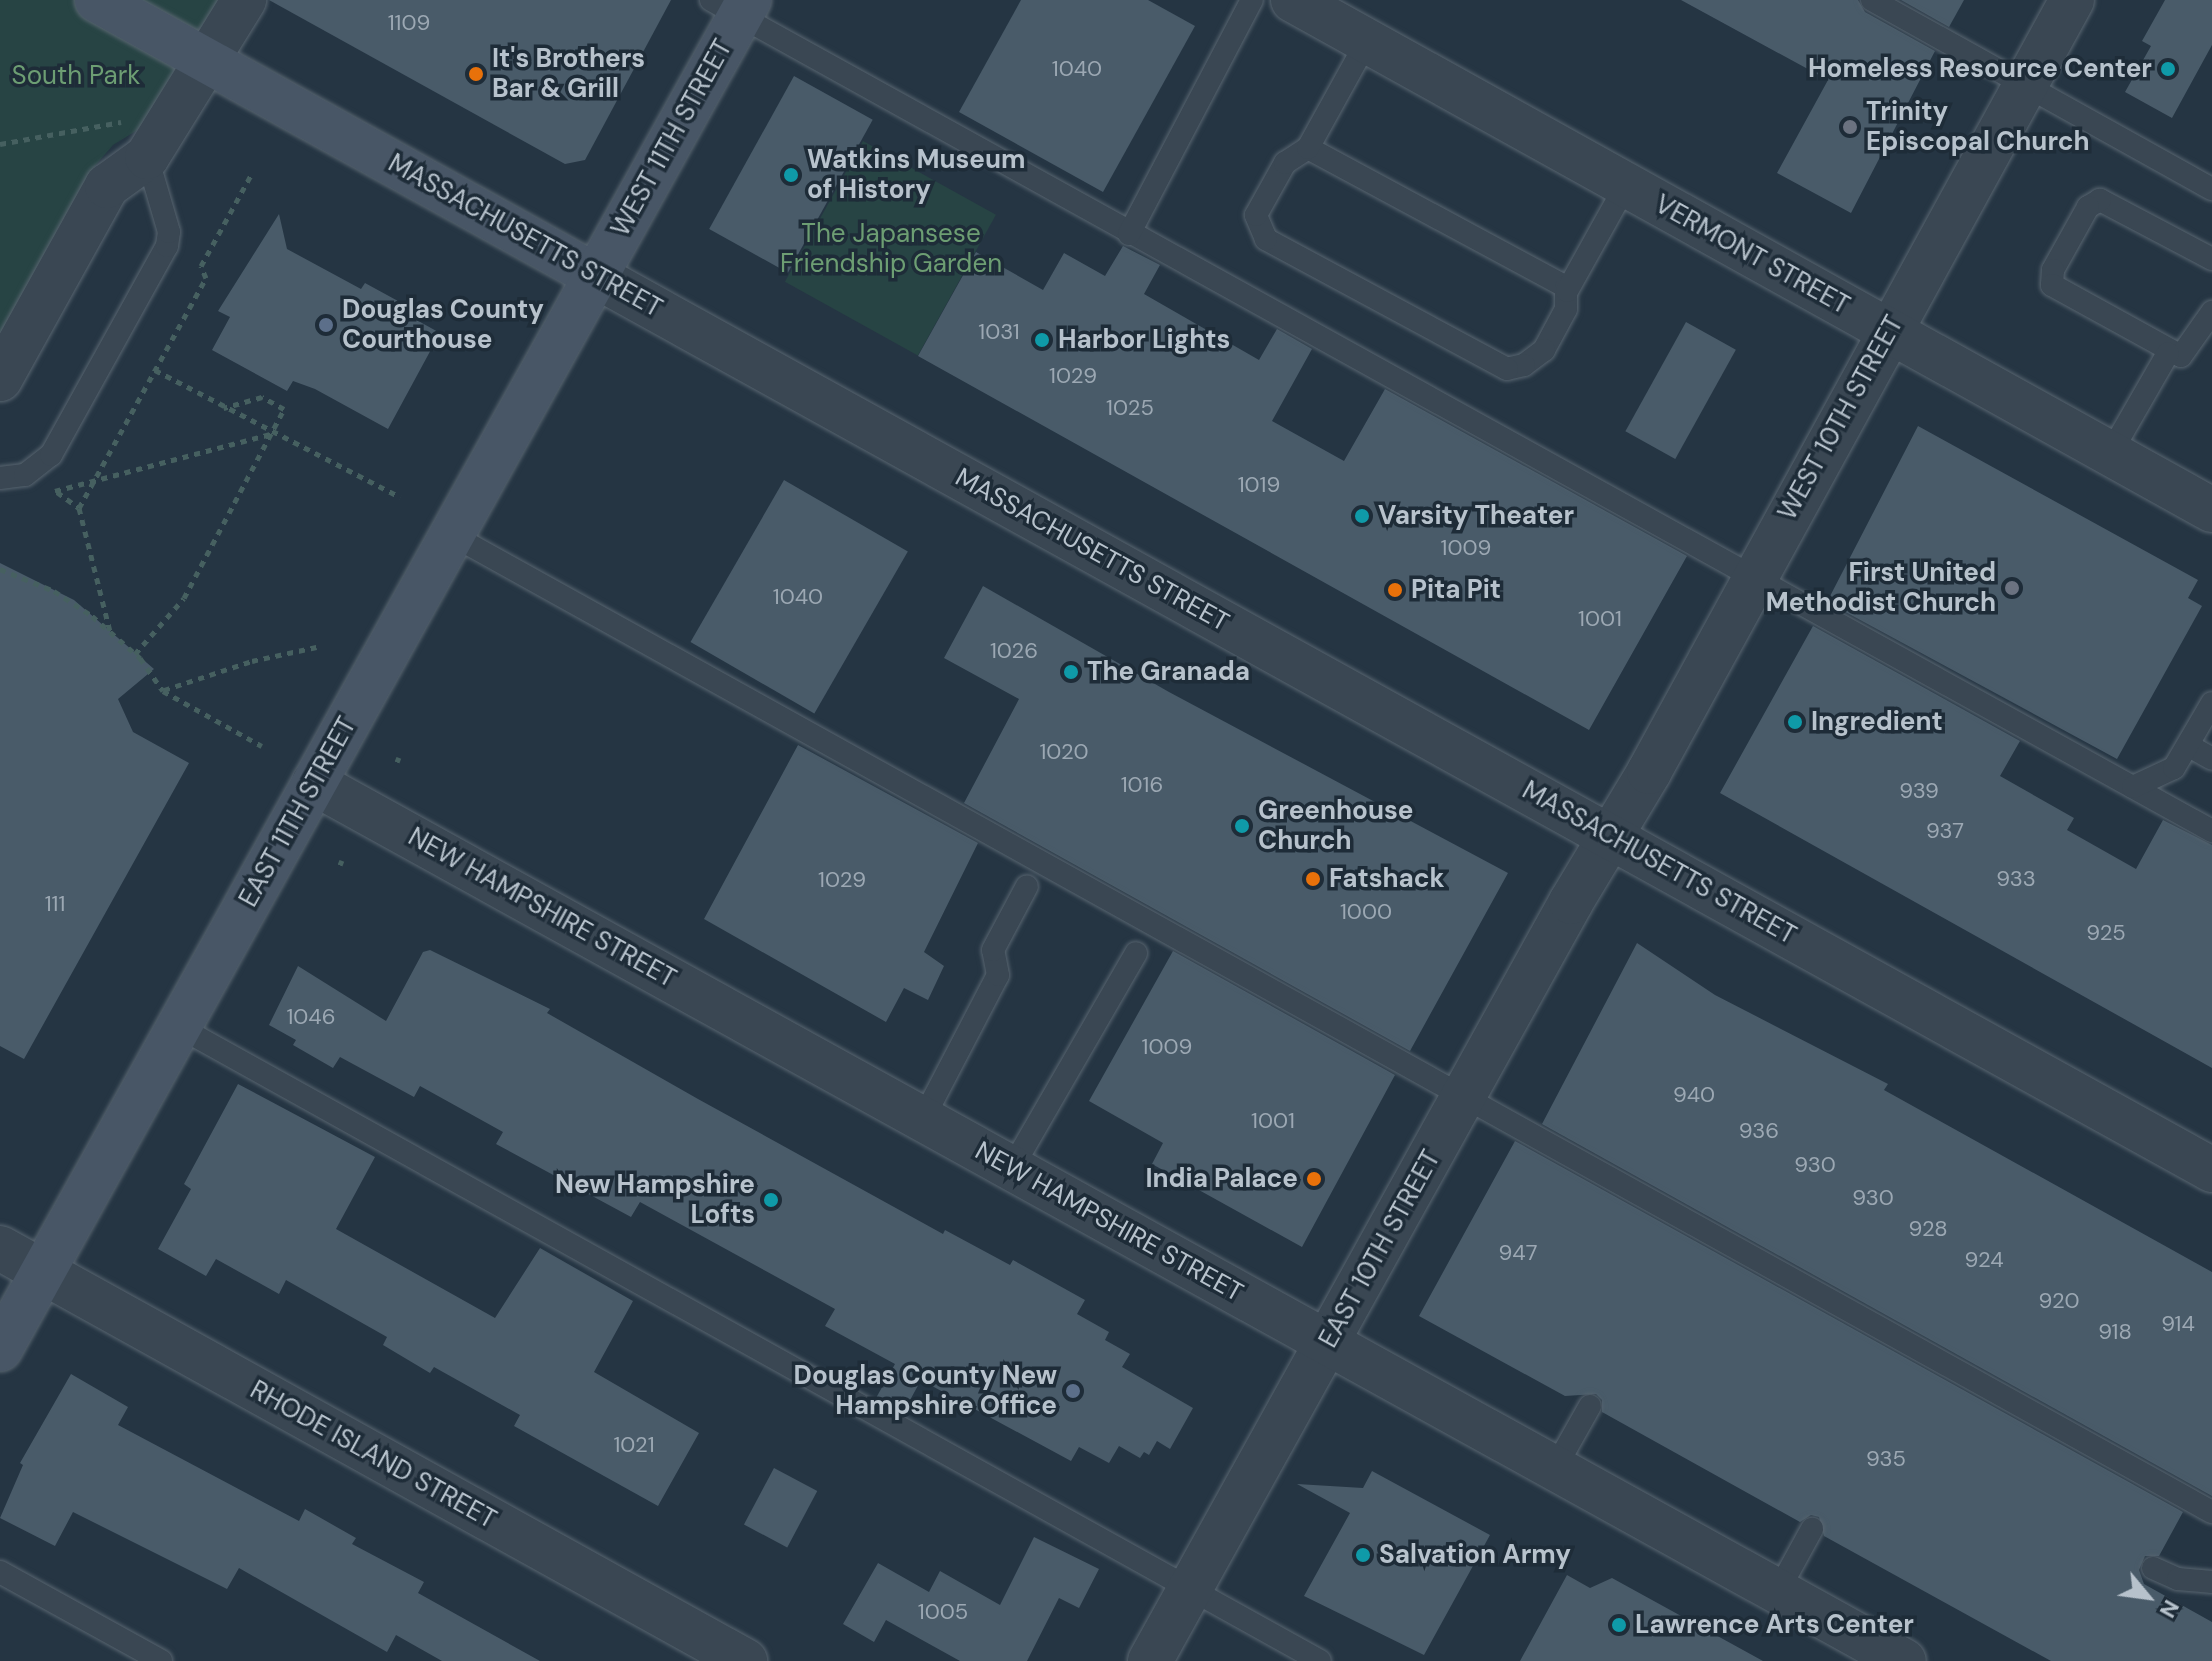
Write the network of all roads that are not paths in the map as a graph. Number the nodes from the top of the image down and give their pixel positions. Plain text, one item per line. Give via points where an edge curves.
1 (97, 0) edge
2 (244, 0) edge
3 (1252, 0) edge
4 (1293, 0) edge
5 (1872, 0) edge
6 (2072, 0) edge
7 (733, 6) edge
8 (1367, 41) junction
9 (207, 61) junction
10 (2025, 86) junction
11 (1308, 148) junction
12 (147, 157) junction
13 (1626, 185) junction
14 (2212, 189) edge
15 (1129, 234) junction
16 (2212, 259) edge
17 (596, 276) junction
18 (1567, 291) junction
19 (2212, 312) edge
20 (1889, 331) junction
21 (2168, 353) junction
22 (0, 379) edge
23 (2110, 454) junction
24 (0, 478) edge
25 (2212, 510) edge
26 (452, 535) junction
27 (1755, 576) junction
28 (2212, 703) edge
29 (2189, 746) junction
30 (2212, 759) edge
31 (314, 783) junction
32 (2133, 787) junction
33 (2212, 831) edge
34 (1610, 836) junction
35 (1027, 886) dead end
36 (1136, 953) dead end
37 (179, 1027) junction
38 (1464, 1097) junction
39 (923, 1119) junction
40 (1012, 1168) junction
41 (2212, 1170) edge
42 (0, 1248) edge
43 (42, 1272) junction
44 (1328, 1343) junction
45 (0, 1349) edge
46 (1590, 1406) dead end
47 (1555, 1468) junction
48 (2212, 1512) edge
49 (1812, 1529) dead end
50 (2153, 1568) dead end
51 (0, 1572) edge
52 (2212, 1582) edge
53 (1191, 1588) junction
54 (1778, 1591) junction
55 (161, 1661) edge
56 (745, 1661) edge
57 (1150, 1661) edge
58 (1320, 1661) edge
59 (1904, 1661) edge

1 - 9 main road, MASSACHUSETTS STREET
2 - 9 street
3 - 15 lane
4 - 8 street, VERMONT STREET
5 - 10 lane
6 - 10 street, WEST 10TH STREET
7 - 15 lane
7 - 17 main road, WEST 11TH STREET
8 - 11 lane
8 - 13 street, VERMONT STREET
9 - 12 street
9 - 17 main road, MASSACHUSETTS STREET
10 - 14 lane
10 - 20 street, WEST 10TH STREET
11 - 18 lane via 1542,271
11 - 18 lane via 1285,163 1256,215 1266,239 1507,369 1524,365 1544,350 1566,309
12 - 22 street via 107,186
12 - 24 lane via 169,232 167,246 51,455 25,475
13 - 18 lane
13 - 20 street, VERMONT STREET
15 - 27 lane
16 - 21 lane via 2100,200 2088,207 2053,270 2052,285 2059,293
17 - 26 main road, EAST 11TH STREET
17 - 34 street, MASSACHUSETTS STREET
19 - 21 lane via 2194,346 2181,356
20 - 23 street, VERMONT STREET
20 - 27 street, WEST 10TH STREET
21 - 23 lane
23 - 25 street, VERMONT STREET
26 - 31 main road, EAST 11TH STREET
26 - 38 lane
27 - 32 lane
27 - 34 street, WEST 10TH STREET
28 - 29 lane
29 - 30 lane
29 - 32 lane via 2174,768
31 - 37 main road, EAST 11TH STREET
31 - 39 street, NEW HAMPSHIRE STREET
32 - 33 lane
34 - 38 street, EAST 10TH STREET
34 - 41 street, MASSACHUSETTS STREET
35 - 39 lane via 993,950 998,975
36 - 40 lane
37 - 43 main road, EAST 11TH STREET
37 - 53 lane
38 - 44 street, EAST 10TH STREET
38 - 48 lane
39 - 40 street, NEW HAMPSHIRE STREET
40 - 44 street, NEW HAMPSHIRE STREET
42 - 43 street, RHODE ISLAND STREET
43 - 45 main road, EAST 11TH STREET
43 - 56 street, RHODE ISLAND STREET
44 - 47 street, NEW HAMPSHIRE STREET
44 - 53 street, EAST 10TH STREET
46 - 47 lane
47 - 54 street, NEW HAMPSHIRE STREET
49 - 54 lane
50 - 52 lane via 2178,1579
51 - 55 lane
53 - 57 street, EAST 10TH STREET
53 - 58 lane
54 - 59 street, NEW HAMPSHIRE STREET

